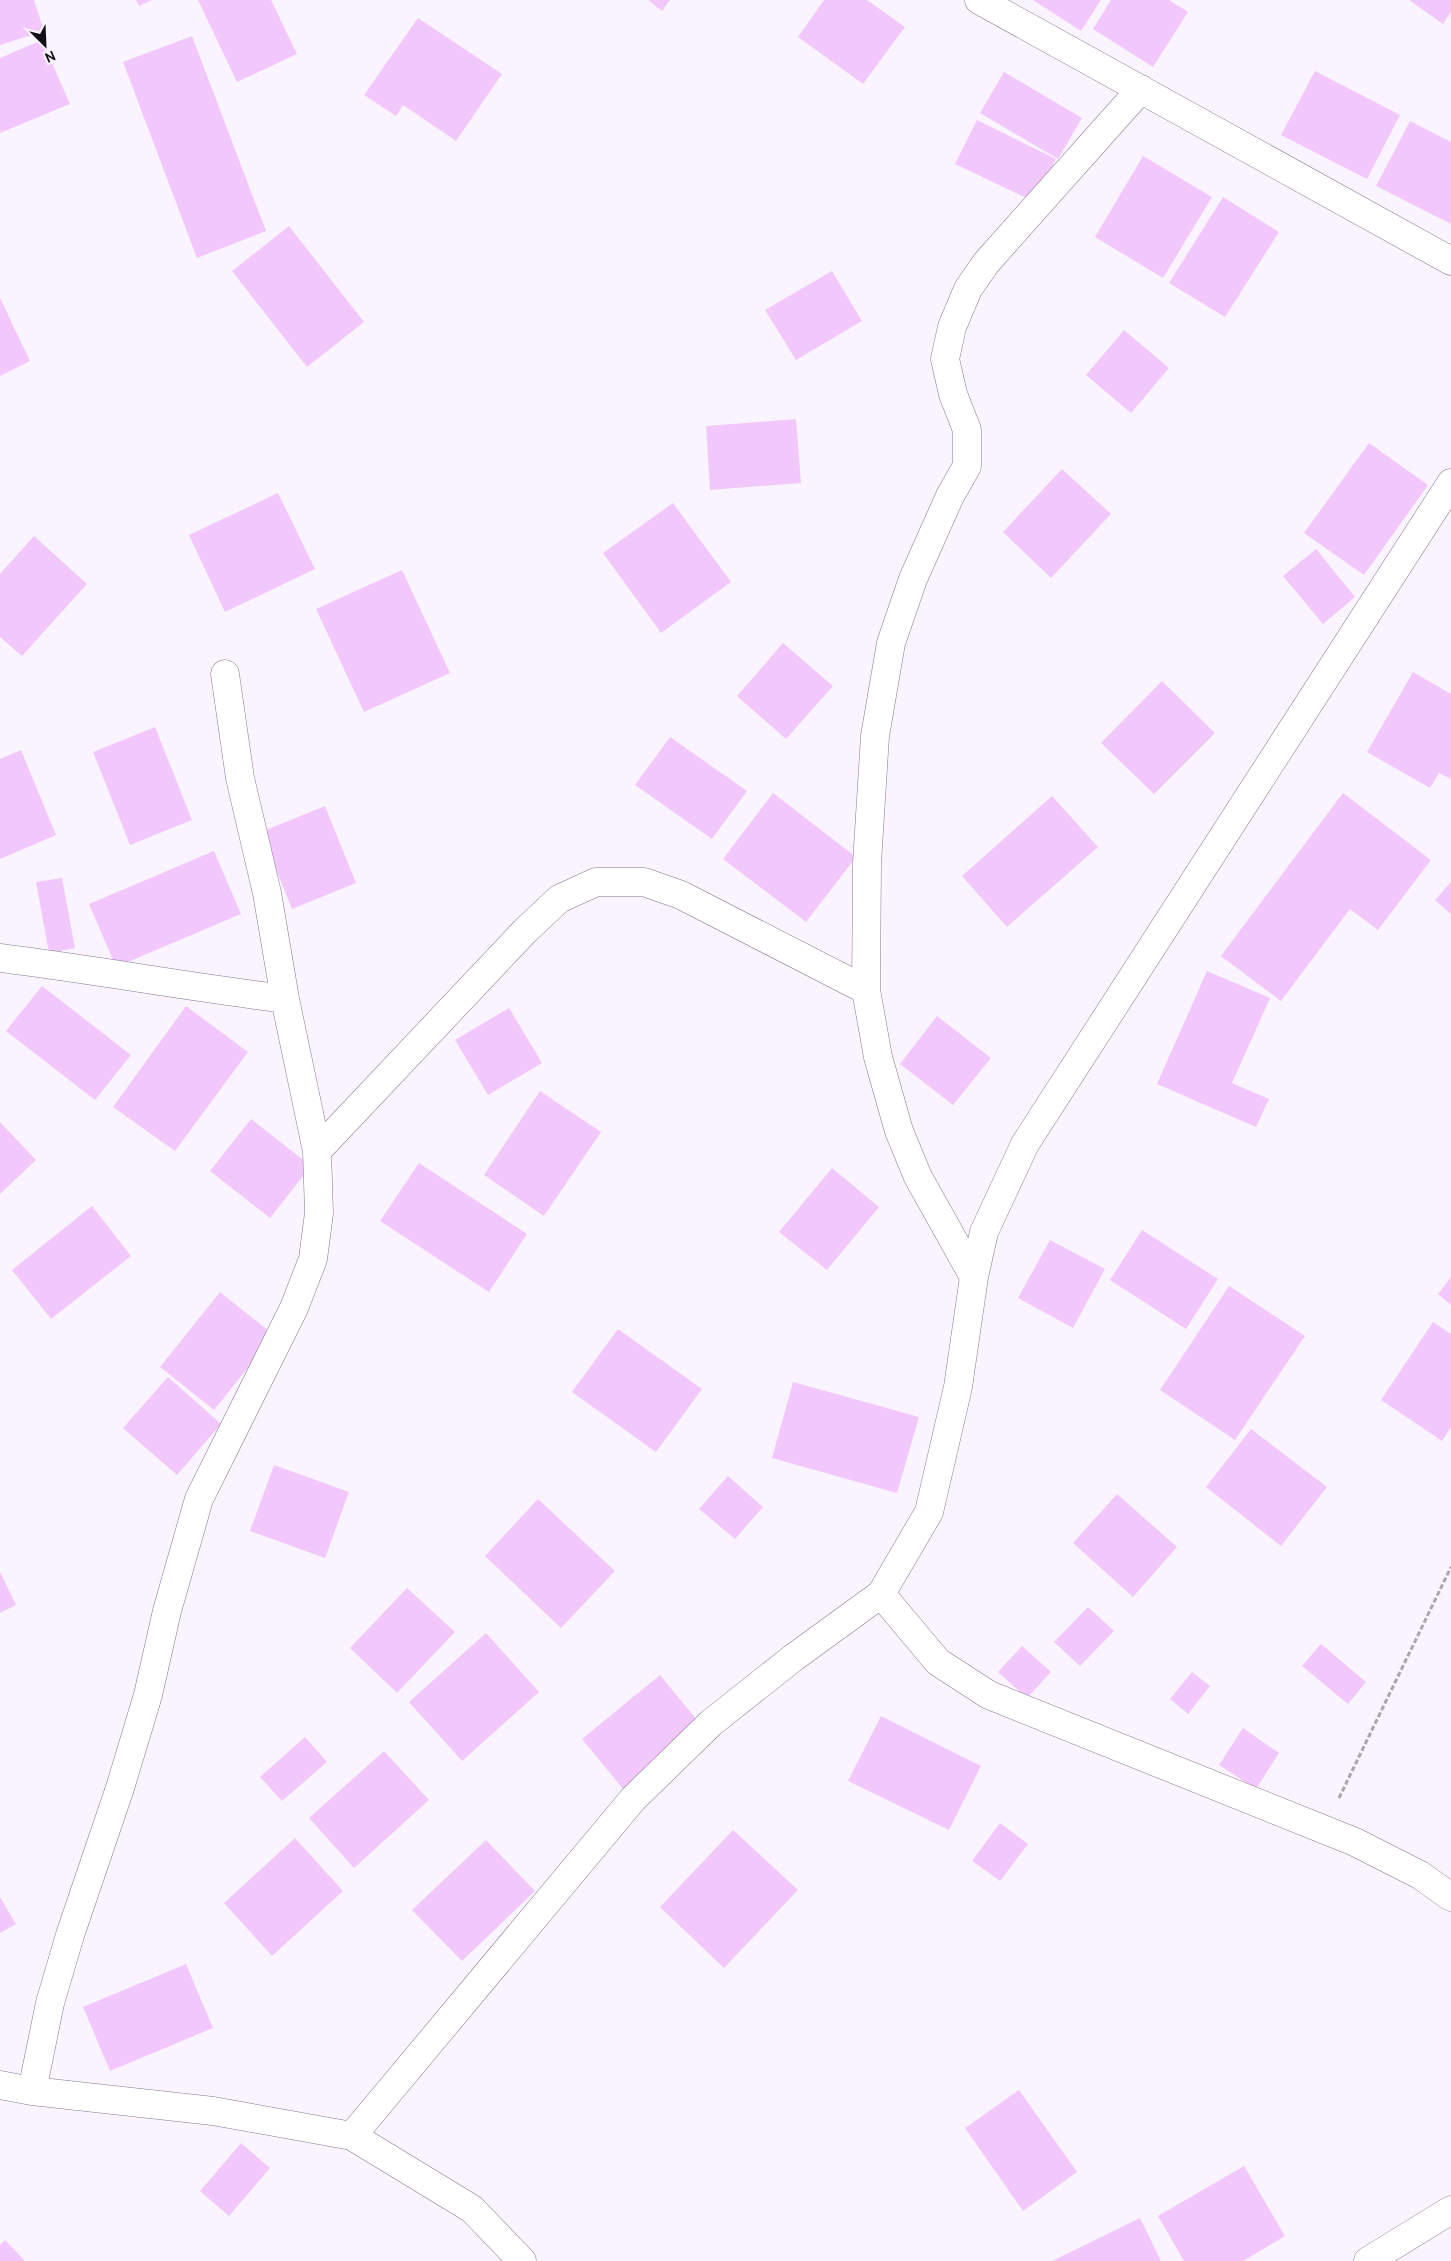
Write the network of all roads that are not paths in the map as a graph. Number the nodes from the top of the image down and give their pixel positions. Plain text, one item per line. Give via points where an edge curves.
1 (979, 0) edge
2 (1141, 89) junction
3 (1451, 261) edge
4 (1451, 482) edge
5 (225, 674) dead end
6 (0, 958) edge
7 (866, 990) junction
8 (285, 999) junction
9 (317, 1151) junction
10 (974, 1277) junction
11 (881, 1594) junction
12 (1451, 1897) edge
13 (0, 2085) edge
14 (32, 2091) junction
15 (352, 2136) junction
16 (1451, 2210) edge
17 (522, 2261) edge
18 (1368, 2261) edge

1 - 2 street
2 - 3 street
2 - 7 street via 986,263 968,289 952,327 945,359 967,430 967,466 913,579 891,643 875,736 867,863
4 - 10 street via 1025,1144 984,1232
5 - 8 street via 240,778 267,893
6 - 8 street
7 - 9 street via 681,895 644,882 596,882 560,900 525,931
7 - 10 street via 878,1057 899,1131 918,1177
8 - 9 street
9 - 14 street via 319,1213 313,1258 294,1308 199,1499 167,1611 148,1696 50,2003
10 - 11 street via 958,1387 928,1512
11 - 12 street via 938,1662 989,1695 1355,1842 1420,1875
11 - 15 street via 711,1722 633,1799
13 - 14 street
14 - 15 street via 213,2111
15 - 17 street via 472,2209
16 - 18 street

